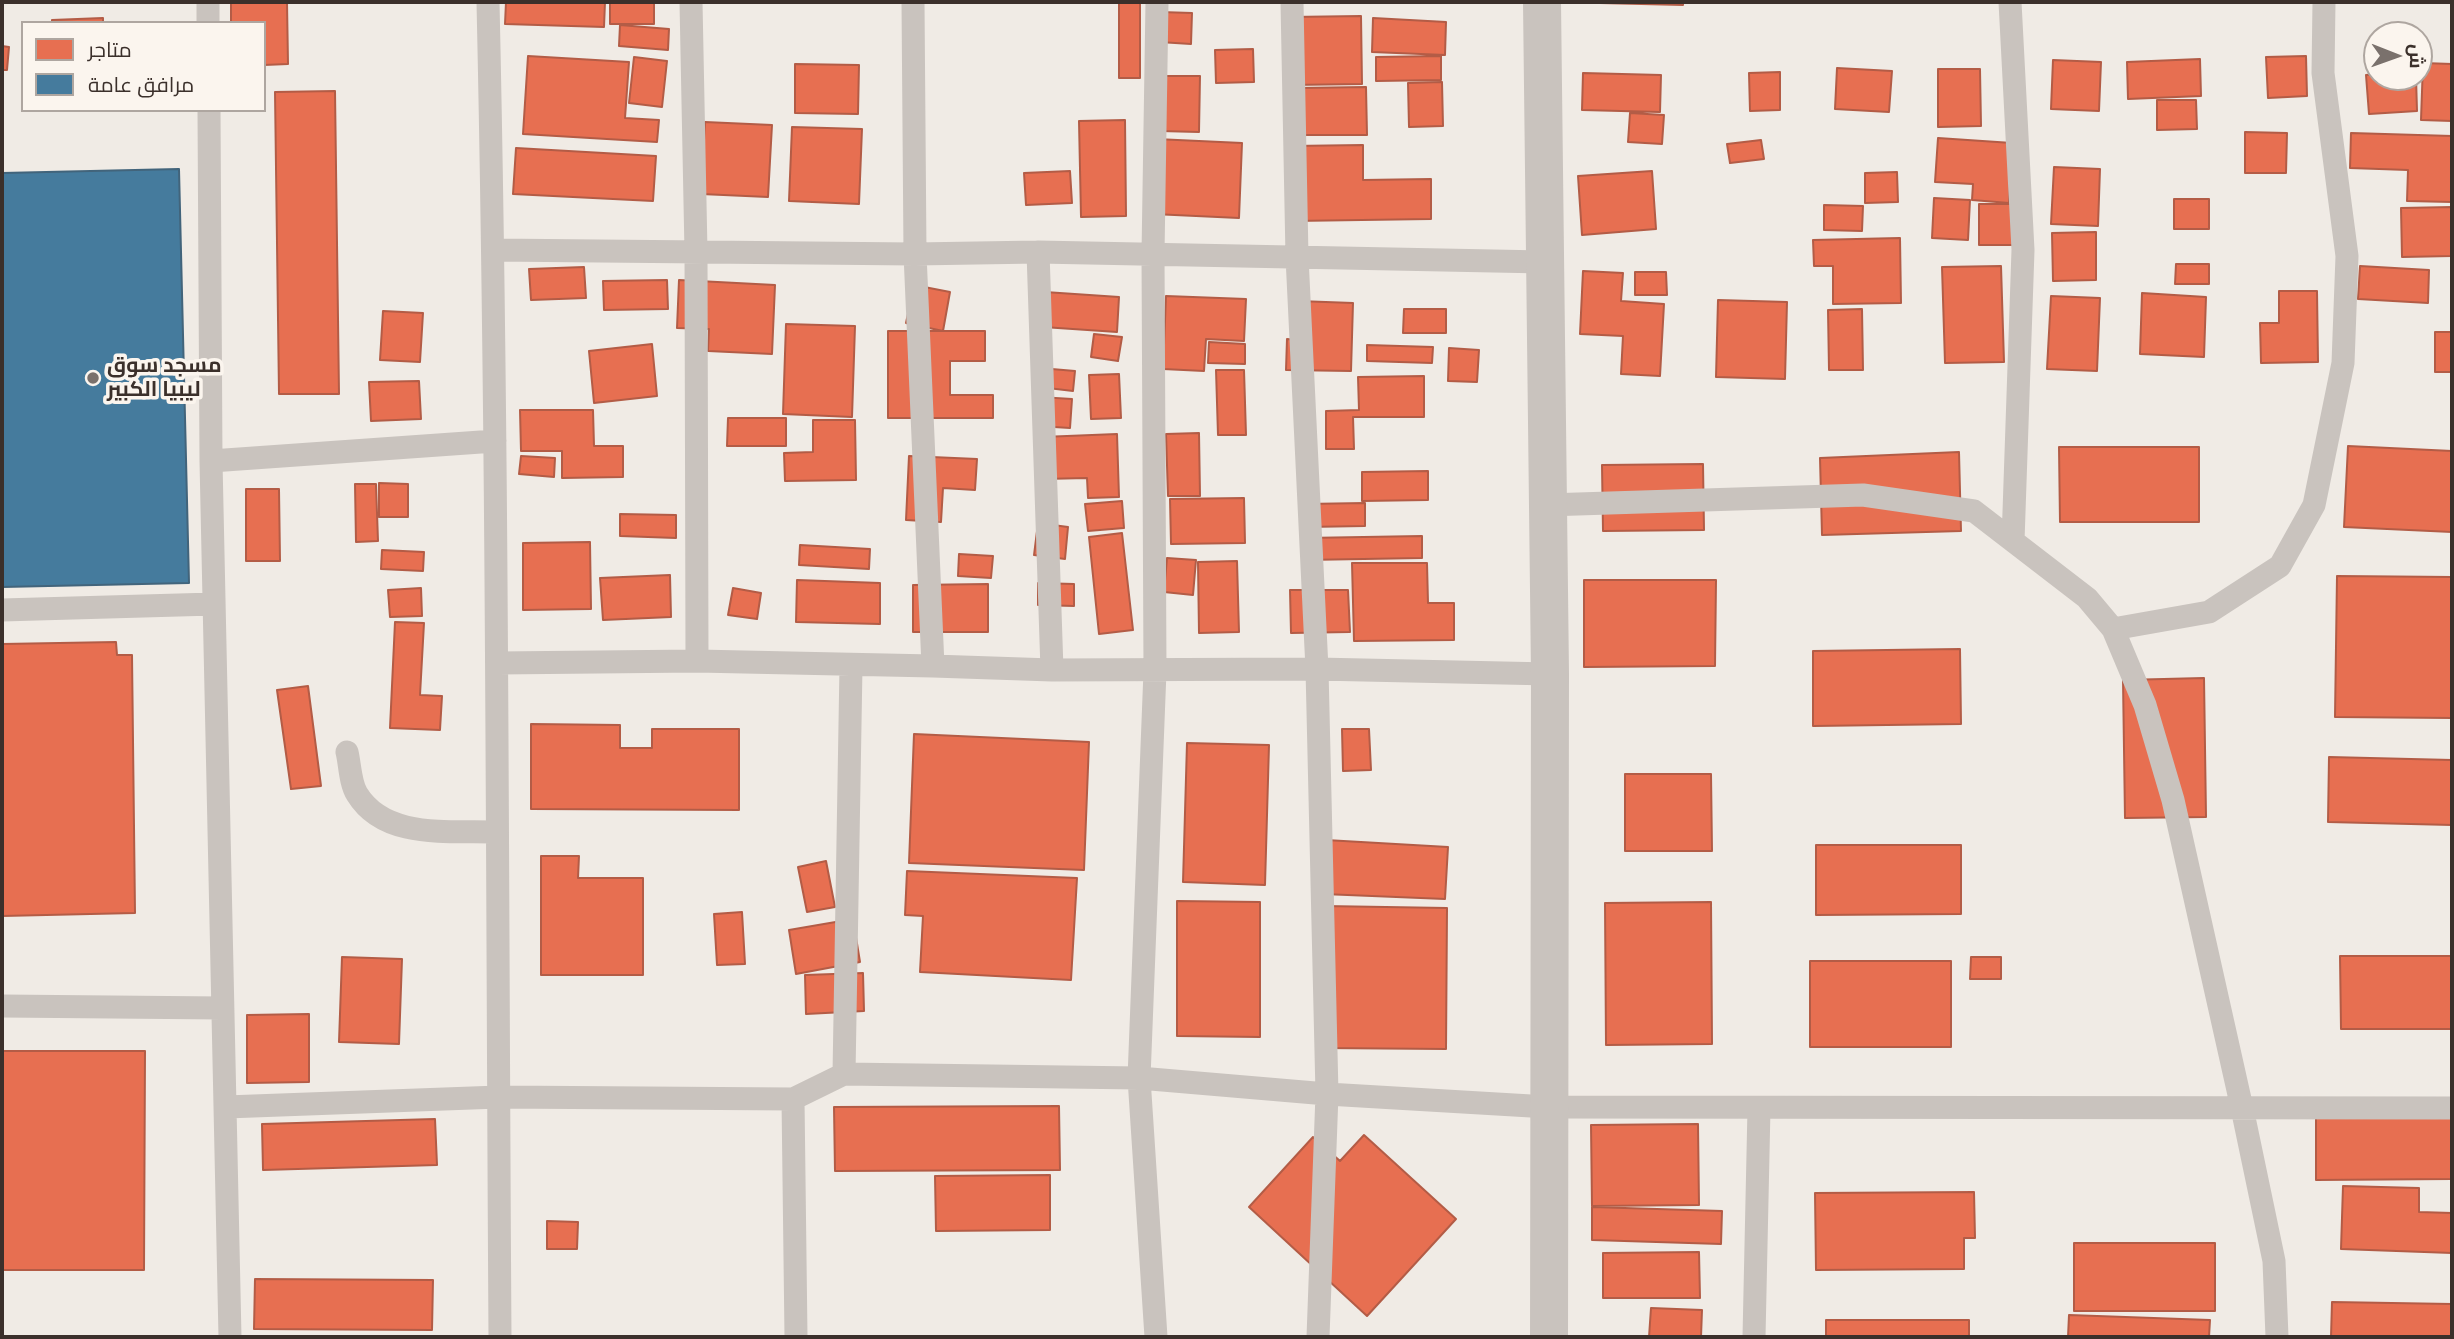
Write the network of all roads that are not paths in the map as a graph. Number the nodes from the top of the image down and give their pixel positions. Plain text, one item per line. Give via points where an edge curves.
1 (208, 2) edge
2 (488, 2) edge
3 (691, 2) edge
4 (913, 2) edge
5 (1157, 2) edge
6 (1292, 2) edge
7 (1542, 2) edge
8 (2010, 2) edge
9 (2324, 2) edge
10 (208, 21) edge
11 (209, 112) edge
12 (494, 250) junction
13 (1038, 251) junction
14 (696, 252) junction
15 (915, 254) junction
16 (1153, 254) junction
17 (1297, 257) junction
18 (1544, 262) junction
19 (495, 442) junction
20 (211, 461) junction
21 (1546, 505) junction
22 (2012, 541) junction
23 (214, 604) junction
24 (2, 610) edge
25 (2113, 629) junction
26 (696, 662) junction
27 (498, 663) junction
28 (851, 666) junction
29 (933, 666) junction
30 (1317, 669) junction
31 (1052, 670) junction
32 (1155, 671) junction
33 (1550, 674) junction
34 (347, 752) dead end
35 (496, 832) junction
36 (2, 1006) edge
37 (222, 1008) junction
38 (844, 1074) junction
39 (1139, 1078) junction
40 (1327, 1094) junction
41 (499, 1097) junction
42 (793, 1099) junction
43 (226, 1107) junction
44 (1548, 1107) junction
45 (1759, 1108) junction
46 (2242, 1108) junction
47 (2452, 1108) edge
48 (230, 1337) edge
49 (500, 1337) edge
50 (796, 1337) edge
51 (1156, 1337) edge
52 (1318, 1337) edge
53 (1549, 1337) edge
54 (1754, 1337) edge
55 (2277, 1337) edge

1 - 10 lane
2 - 12 lane
3 - 14 lane
4 - 15 lane
5 - 16 lane
6 - 17 lane
7 - 18 street
8 - 22 lane via 2023,250
9 - 25 lane via 2323,72 2347,256 2343,363 2314,505 2280,566 2209,612
11 - 20 lane
12 - 14 lane
12 - 19 lane
13 - 15 lane
13 - 16 lane
13 - 31 lane
14 - 15 lane
14 - 26 lane
15 - 29 lane
16 - 17 lane
16 - 32 lane
17 - 18 lane
17 - 30 lane
18 - 21 street
19 - 20 lane
19 - 27 lane
20 - 23 lane
21 - 22 lane via 1863,495 1974,511
21 - 33 street
22 - 25 lane via 2087,598
23 - 24 lane
23 - 37 lane
25 - 46 lane via 2146,705 2174,800
26 - 27 lane
26 - 28 lane
27 - 35 lane
28 - 29 lane
28 - 38 lane
29 - 31 lane
30 - 32 lane
30 - 33 lane
30 - 40 lane
31 - 32 lane
32 - 39 lane
33 - 44 street
34 - 35 lane via 356,793 377,817 404,828
35 - 41 lane
36 - 37 lane
37 - 43 lane
38 - 39 lane
38 - 42 lane
39 - 40 lane
39 - 51 lane
40 - 44 lane
40 - 52 lane
41 - 42 lane
41 - 43 lane
41 - 49 lane
42 - 50 lane
43 - 48 lane
44 - 45 lane
44 - 53 street
45 - 46 lane
45 - 54 lane
46 - 47 lane
46 - 55 lane via 2274,1261

